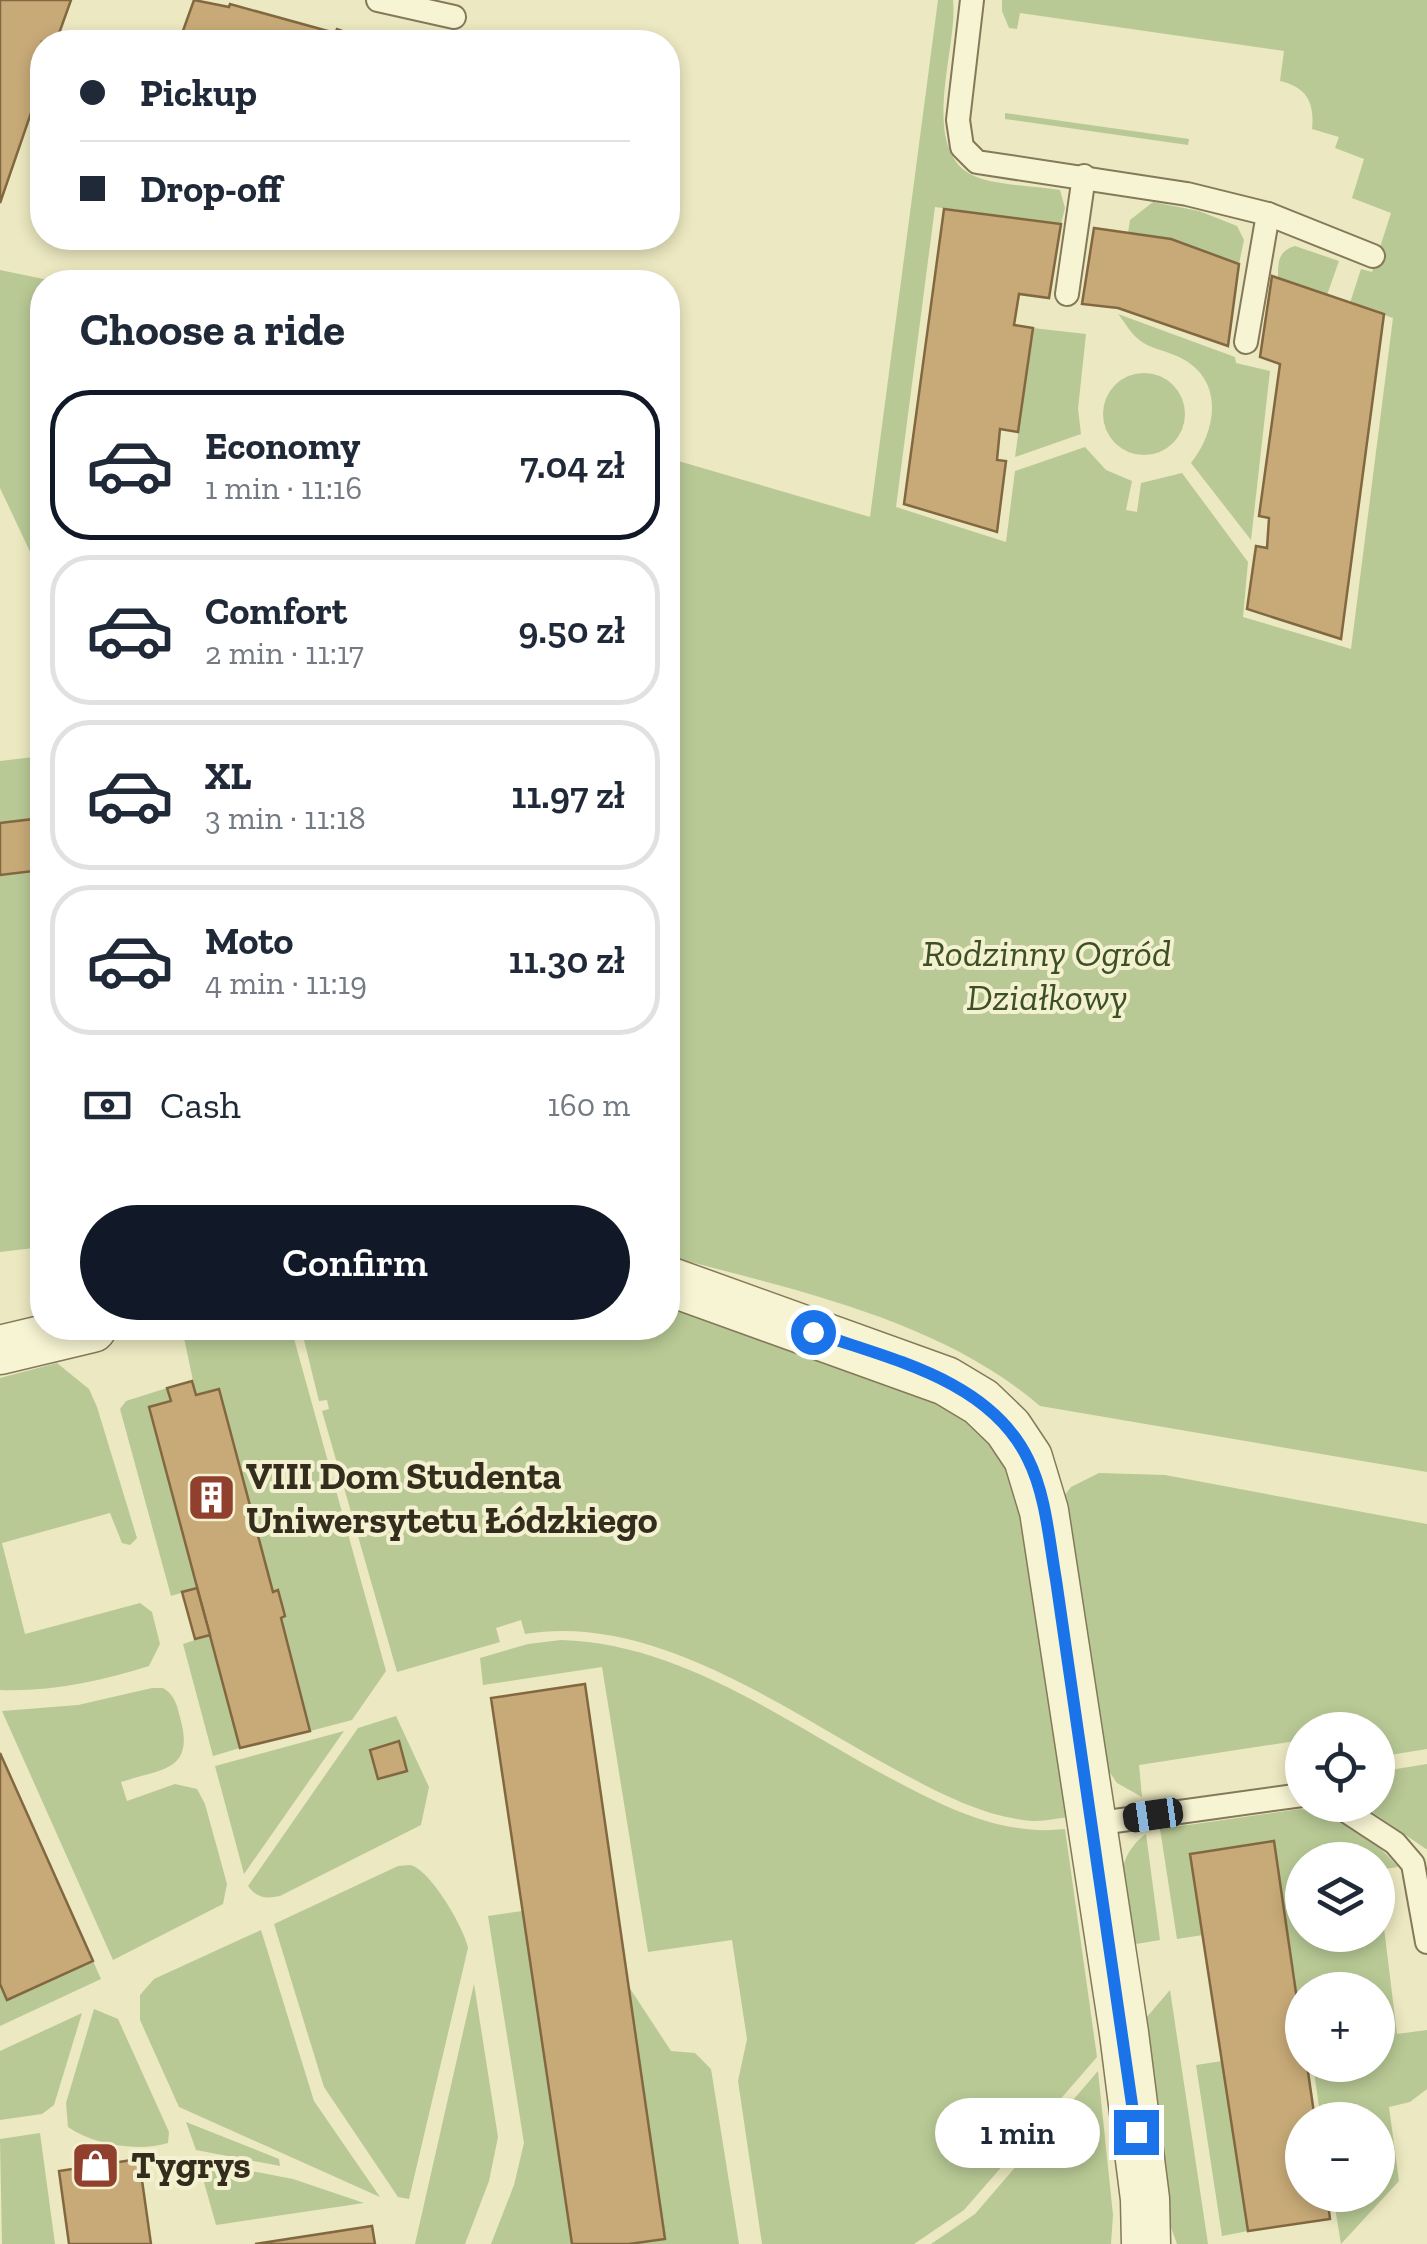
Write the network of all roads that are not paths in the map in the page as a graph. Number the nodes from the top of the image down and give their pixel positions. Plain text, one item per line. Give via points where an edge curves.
1 (378, 0) edge
2 (972, 0) edge
3 (454, 18) dead end
4 (1084, 176) junction
5 (1268, 214) junction
6 (1374, 256) dead end
7 (1067, 294) dead end
8 (1246, 342) dead end
9 (680, 1285) edge
10 (42, 1340) edge
11 (0, 1350) edge
12 (1285, 1797) edge
13 (1363, 1822) edge
14 (1093, 1824) junction
15 (1427, 1942) edge
16 (1146, 2244) edge

1 - 3 lane
2 - 4 lane via 958,120 962,147 977,162
4 - 5 lane
4 - 7 lane
5 - 6 lane
5 - 8 lane
9 - 14 street via 946,1381 1008,1428 1028,1458 1044,1510
10 - 11 street
12 - 14 lane
13 - 15 lane via 1414,1864
14 - 16 street

